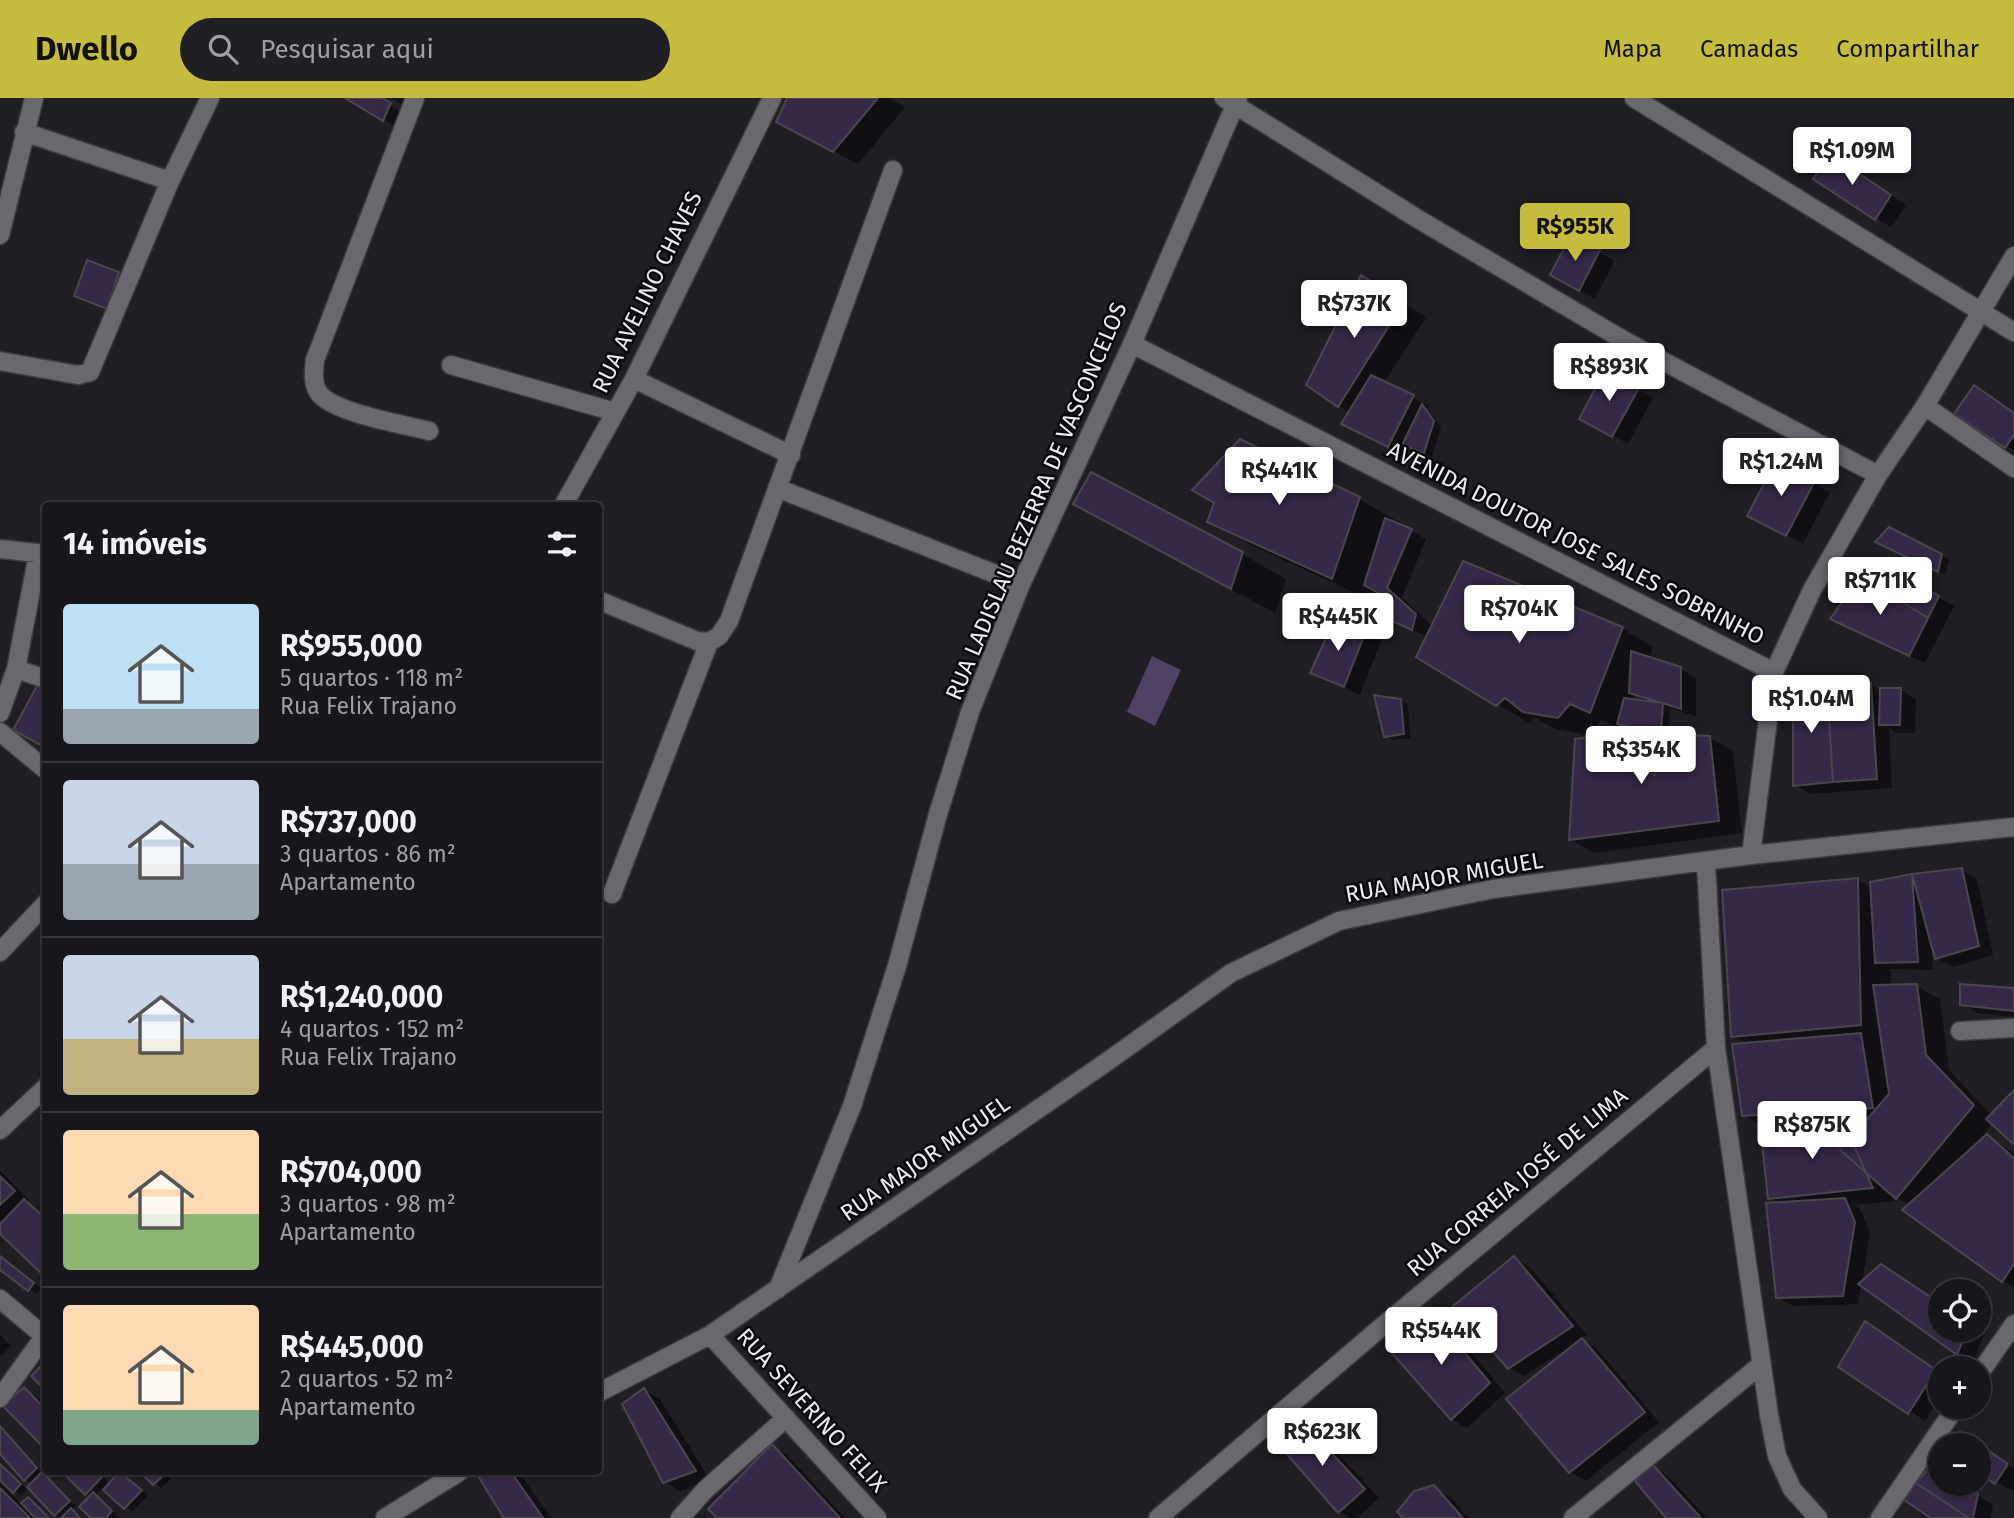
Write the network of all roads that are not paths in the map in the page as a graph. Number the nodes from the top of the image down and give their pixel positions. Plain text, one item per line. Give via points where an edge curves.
1 (34, 98) edge
2 (210, 98) edge
3 (415, 98) edge
4 (772, 98) edge
5 (1634, 98) edge
6 (1232, 100) edge
7 (24, 132) junction
8 (893, 170) dead end
9 (170, 181) junction
10 (0, 235) edge
11 (2014, 256) edge
12 (1980, 313) junction
13 (2014, 332) edge
14 (1132, 344) junction
15 (1, 362) edge
16 (451, 365) dead end
17 (634, 379) junction
18 (1925, 406) junction
19 (615, 412) junction
20 (429, 430) dead end
21 (791, 455) junction
22 (2014, 468) edge
23 (1878, 475) junction
24 (777, 488) junction
25 (565, 502) edge
26 (0, 549) edge
27 (42, 554) edge
28 (1021, 584) junction
29 (602, 602) edge
30 (709, 642) junction
31 (16, 669) junction
32 (1774, 672) junction
33 (42, 678) edge
34 (0, 713) edge
35 (0, 732) edge
36 (42, 766) edge
37 (2014, 827) edge
38 (1751, 855) junction
39 (1706, 863) junction
40 (612, 894) dead end
41 (42, 907) edge
42 (0, 952) edge
43 (2014, 1028) edge
44 (1960, 1031) dead end
45 (1716, 1048) junction
46 (42, 1091) edge
47 (0, 1130) edge
48 (778, 1289) junction
49 (0, 1299) edge
50 (2014, 1324) edge
51 (42, 1333) edge
52 (710, 1335) junction
53 (42, 1339) edge
54 (1991, 1357) edge
55 (1762, 1364) junction
56 (602, 1391) edge
57 (0, 1398) edge
58 (786, 1418) junction
59 (1948, 1419) edge
60 (454, 1475) edge
61 (385, 1518) edge
62 (680, 1518) edge
63 (877, 1518) edge
64 (1158, 1518) edge
65 (1573, 1518) edge
66 (1818, 1518) edge
67 (1880, 1518) edge

1 - 7 street
2 - 9 street
3 - 20 street via 315,360 316,389 339,408
4 - 17 street, RUA AVELINO CHAVES
5 - 12 street
6 - 14 street, RUA LADISLAU BEZERRA DE VASCONCELOS
6 - 23 street via 1418,219 1614,334
7 - 9 street
7 - 10 street
8 - 21 street
9 - 15 street via 90,372 78,375
11 - 12 street
12 - 13 street
12 - 18 street
14 - 28 street, RUA LADISLAU BEZERRA DE VASCONCELOS
14 - 32 street, AVENIDA DOUTOR JOSE SALES SOBRINHO
16 - 19 street
17 - 19 street, RUA AVELINO CHAVES
17 - 21 street
18 - 22 street
18 - 23 street
19 - 25 street, RUA AVELINO CHAVES
21 - 24 street
23 - 32 street via 1812,590
24 - 28 street
24 - 30 street via 729,621
26 - 27 street
27 - 31 street
28 - 48 street, RUA LADISLAU BEZERRA DE VASCONCELOS via 971,712 938,814 852,1107
29 - 30 street
30 - 40 street
31 - 33 street
31 - 34 street
32 - 38 street
35 - 36 street
37 - 38 street, RUA MAJOR MIGUEL
38 - 39 street, RUA MAJOR MIGUEL
39 - 45 street
39 - 48 street, RUA MAJOR MIGUEL via 1493,889 1339,921 1231,973
41 - 42 street
43 - 44 street
45 - 55 street
45 - 64 street, RUA CORREIA JOSÉ DE LIMA
46 - 47 street
48 - 52 street, RUA MAJOR MIGUEL
49 - 51 street
50 - 54 street
52 - 56 street, RUA MAJOR MIGUEL
52 - 58 street, RUA SEVERINO FELIX
53 - 57 street
55 - 65 street
55 - 66 street via 1777,1456 1791,1489
58 - 62 street
58 - 63 street, RUA SEVERINO FELIX
59 - 67 street
60 - 61 street

